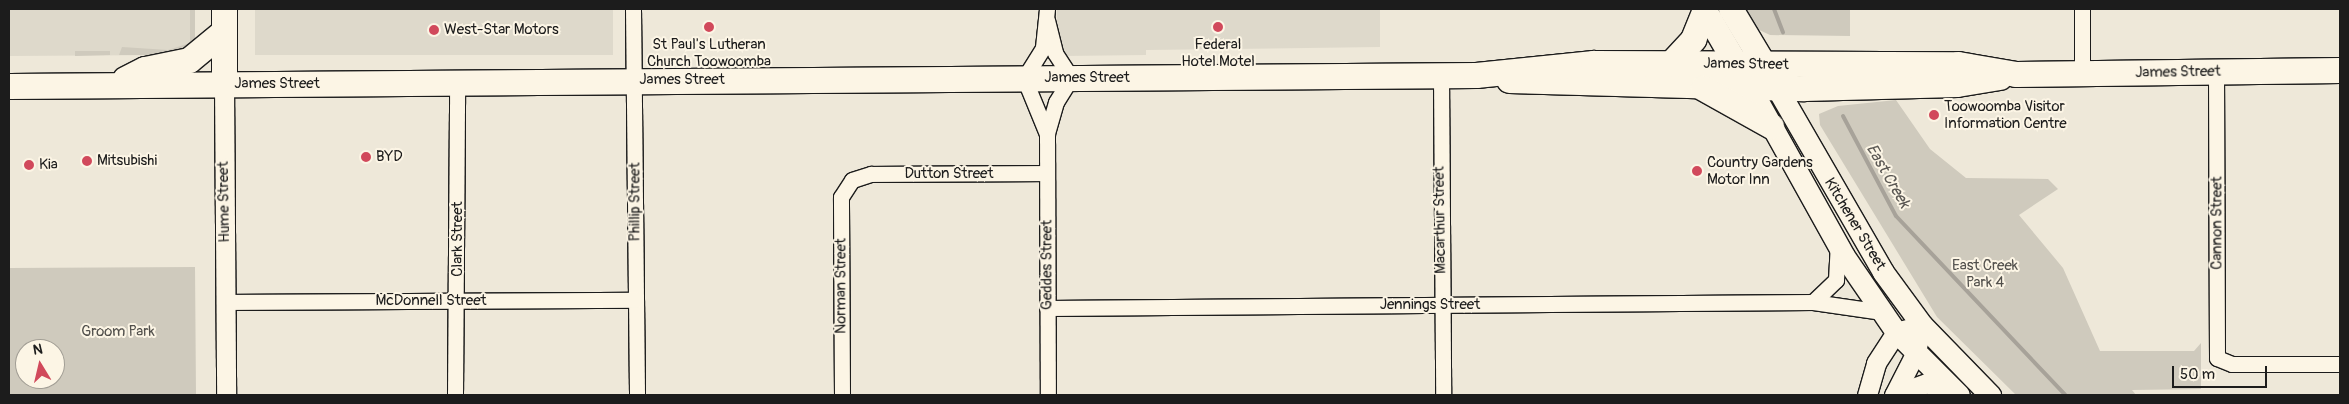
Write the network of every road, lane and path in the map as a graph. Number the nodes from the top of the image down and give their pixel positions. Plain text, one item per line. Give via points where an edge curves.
1 (633, 9) edge
2 (1705, 9) edge
3 (1731, 9) edge
4 (2082, 9) edge
5 (1047, 14) edge
6 (224, 20) edge
7 (1671, 63) junction
8 (1736, 63) junction
9 (1764, 64) junction
10 (2340, 70) edge
11 (2216, 71) junction
12 (2082, 73) junction
13 (2016, 74) junction
14 (1476, 75) junction
15 (1441, 76) junction
16 (1024, 78) junction
17 (1071, 78) junction
18 (634, 80) junction
19 (457, 82) junction
20 (224, 84) junction
21 (114, 85) junction
22 (9, 86) edge
23 (1701, 86) junction
24 (1750, 87) junction
25 (1777, 88) junction
26 (1771, 126) junction
27 (1047, 134) junction
28 (1047, 173) junction
29 (852, 180) joint
30 (1838, 245) junction
31 (636, 300) junction
32 (458, 301) junction
33 (226, 302) junction
34 (1813, 302) junction
35 (1442, 305) junction
36 (1047, 308) junction
37 (1882, 312) junction
38 (1922, 325) junction
39 (1896, 332) junction
40 (1916, 352) junction
41 (2340, 364) edge
42 (226, 395) edge
43 (455, 395) edge
44 (637, 395) edge
45 (842, 395) edge
46 (1048, 395) edge
47 (1443, 395) edge
48 (1868, 395) edge
49 (1894, 395) edge
50 (1957, 395) edge
51 (1990, 395) edge

1 - 18 street, Phillip Street
2 - 7 highway via 1693,39
2 - 8 main road, Kitchener Street
3 - 9 main road, Kitchener Street
4 - 12 street
5 - 16 street via 1043,48
5 - 17 street via 1056,53
6 - 20 highway, Hume Street
6 - 21 highway via 189,60 145,69
7 - 8 highway, James Street
7 - 14 highway, James Street via 1548,65
8 - 9 highway, James Street
8 - 24 main road, Kitchener Street
9 - 13 highway, James Street via 1958,64
9 - 25 main road, Kitchener Street
10 - 11 highway, James Street
11 - 12 highway, James Street
11 - 41 street, Cannon Street via 2217,358 2232,364
12 - 13 highway, James Street
13 - 25 highway, James Street via 1957,84
14 - 15 highway, James Street
14 - 23 highway, James Street via 1526,83
15 - 17 highway, James Street
15 - 35 street, Macarthur Street
16 - 17 highway, James Street
16 - 18 highway, James Street
16 - 27 street, Geddes Street
17 - 27 street, Geddes Street via 1054,107
18 - 19 highway, James Street
18 - 31 street, Phillip Street
19 - 20 highway, James Street
19 - 32 street, Clark Street
20 - 21 highway, James Street
20 - 33 street, Hume Street
21 - 22 highway, James Street
23 - 24 highway, James Street
23 - 26 highway
24 - 25 highway, James Street
24 - 26 main road, Kitchener Street
25 - 38 main road, Kitchener Street via 1849,219
26 - 30 main road, Kitchener Street
27 - 28 street, Geddes Street
28 - 29 street, Dutton Street via 871,174
28 - 36 street, Geddes Street
29 - 45 street, Norman Street via 841,197
30 - 34 street via 1836,280
30 - 37 main road, Kitchener Street
31 - 32 street, McDonnell Street
31 - 44 street, Phillip Street
32 - 33 street, McDonnell Street
32 - 43 street, Clark Street
33 - 42 street, Hume Street
34 - 35 street, Jennings Street
34 - 37 street, Jennings Street
35 - 36 street, Jennings Street
35 - 47 street, Macarthur Street
36 - 46 street, Geddes Street
37 - 39 main road, Kitchener Street
38 - 39 street
38 - 40 street
38 - 51 main road, Kitchener Street
39 - 40 main road, Kitchener Street
39 - 48 street via 1876,363
40 - 49 street
40 - 50 main road, Kitchener Street
49 - 50 street via 1927,383

